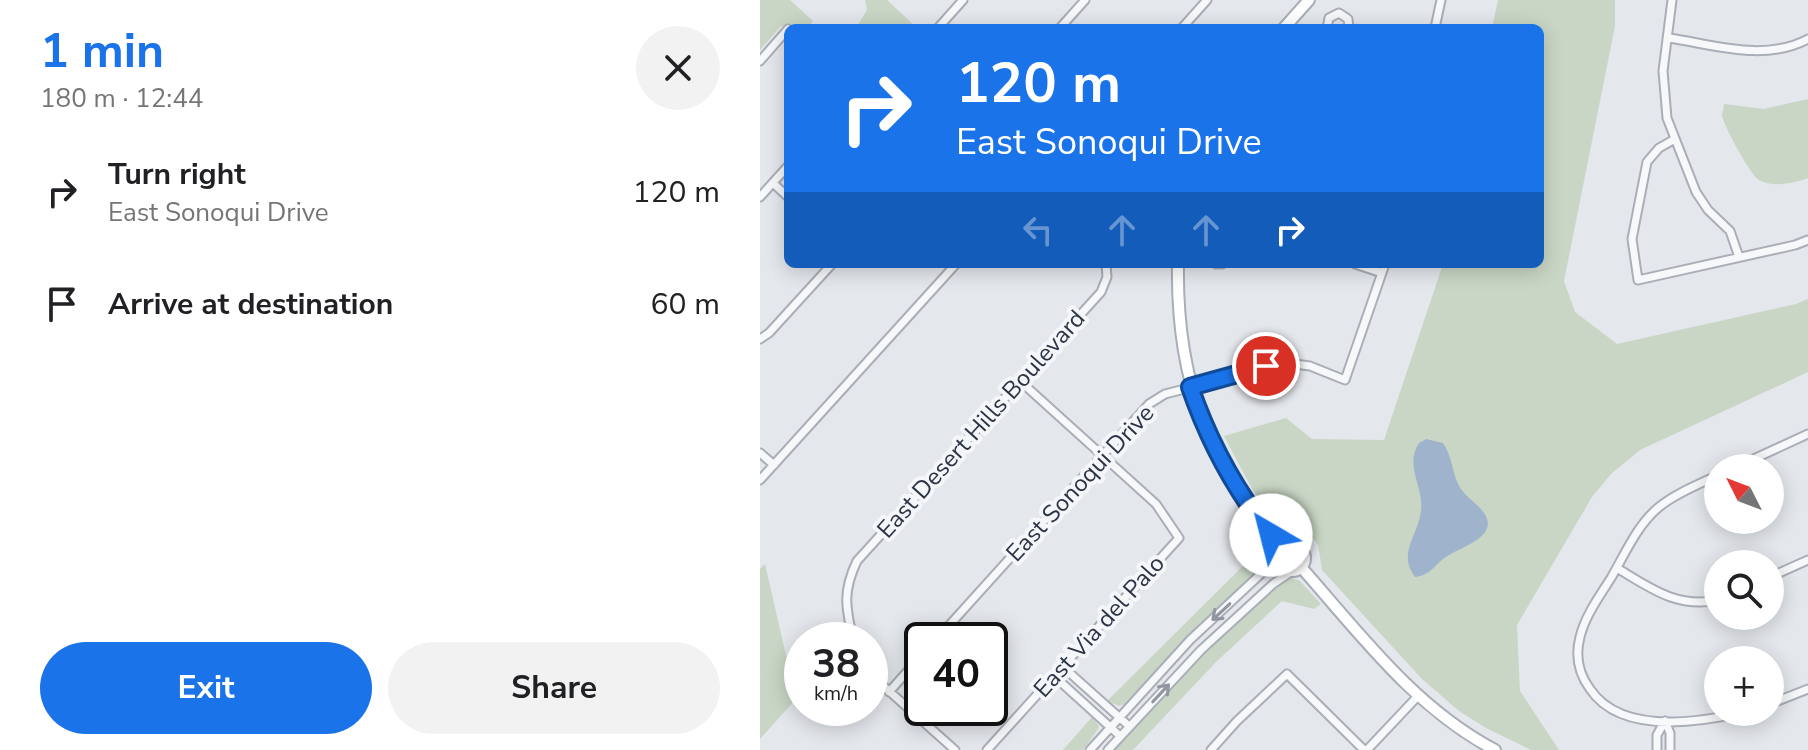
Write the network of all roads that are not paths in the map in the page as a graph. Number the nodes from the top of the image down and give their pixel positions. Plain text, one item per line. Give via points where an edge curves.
1 (963, 0) edge
2 (1085, 0) edge
3 (1207, 0) edge
4 (1309, 0) edge
5 (1441, 0) edge
6 (1672, 0) edge
7 (942, 24) edge
8 (1064, 24) edge
9 (1186, 24) edge
10 (1288, 24) edge
11 (1328, 24) edge
12 (1349, 24) edge
13 (1436, 24) edge
14 (784, 34) edge
15 (1669, 38) junction
16 (1808, 39) edge
17 (760, 61) edge
18 (1675, 139) junction
19 (784, 171) edge
20 (773, 183) junction
21 (784, 193) edge
22 (760, 197) edge
23 (1808, 240) edge
24 (1739, 257) junction
25 (828, 268) edge
26 (952, 268) edge
27 (1106, 268) edge
28 (1178, 268) edge
29 (1367, 268) edge
30 (1384, 268) edge
31 (1382, 273) junction
32 (760, 339) edge
33 (1020, 381) junction
34 (1190, 387) junction
35 (1808, 434) edge
36 (760, 453) edge
37 (1764, 454) edge
38 (1103, 456) junction
39 (774, 465) junction
40 (760, 480) edge
41 (1704, 481) edge
42 (1280, 553) junction
43 (1808, 560) edge
44 (1617, 568) junction
45 (1297, 569) junction
46 (1784, 571) edge
47 (1704, 603) edge
48 (849, 622) edge
49 (952, 622) edge
50 (1063, 667) junction
51 (904, 675) edge
52 (1054, 676) junction
53 (1808, 689) edge
54 (889, 692) joint
55 (1418, 696) junction
56 (1784, 698) edge
57 (1120, 718) junction
58 (1704, 719) edge
59 (1665, 721) junction
60 (1129, 726) junction
61 (1110, 728) junction
62 (1120, 736) junction
63 (955, 750) edge
64 (987, 750) edge
65 (1090, 750) edge
66 (1108, 750) edge
67 (1211, 750) edge
68 (1366, 750) edge
69 (1495, 750) edge
70 (1657, 750) edge
71 (1670, 750) edge

1 - 7 street
2 - 8 street
3 - 9 street
4 - 10 street
5 - 13 street
6 - 15 street
11 - 12 street via 1339,13
14 - 17 street
15 - 16 street via 1755,52 1776,51
15 - 18 street via 1664,95
18 - 24 street via 1696,192 1730,231
18 - 24 street via 1647,162 1632,239 1638,280
19 - 20 street
20 - 21 street
20 - 22 street
23 - 24 street
25 - 32 street
26 - 39 street
27 - 33 street, East Desert Hills Boulevard via 1101,292
28 - 34 street via 1181,345
29 - 31 street
30 - 31 street
31 - 34 street, East Sonoqui Drive via 1345,380 1287,363
33 - 38 street
33 - 48 street, East Desert Hills Boulevard via 857,561 845,603
34 - 38 street, East Sonoqui Drive via 1149,404
34 - 42 street via 1216,454
35 - 37 street
36 - 39 street
38 - 49 street, East Sonoqui Drive
38 - 50 street, East Via del Palo via 1156,504 1179,538
39 - 40 street
41 - 44 street via 1657,508
42 - 45 street via 1281,566
42 - 45 street via 1289,544 1301,548 1305,560
42 -> 57 street via 1190,640
43 - 46 street
44 - 47 street via 1674,599
44 - 59 street via 1585,621 1578,662 1590,689 1610,711 1632,720
45 - 55 street
60 -> 45 street via 1201,650 1273,584
50 - 52 street, East Via del Palo
50 - 57 street
51 - 54 street
52 - 61 street
52 - 64 street, East Via del Palo
53 - 56 street
54 - 63 street
55 - 68 street
55 - 69 street
57 - 60 street
57 - 61 street
58 - 59 street
59 - 70 street
59 - 71 street
60 - 62 street
61 - 62 street
61 - 65 street
62 - 66 street
67 - 68 street via 1287,674

